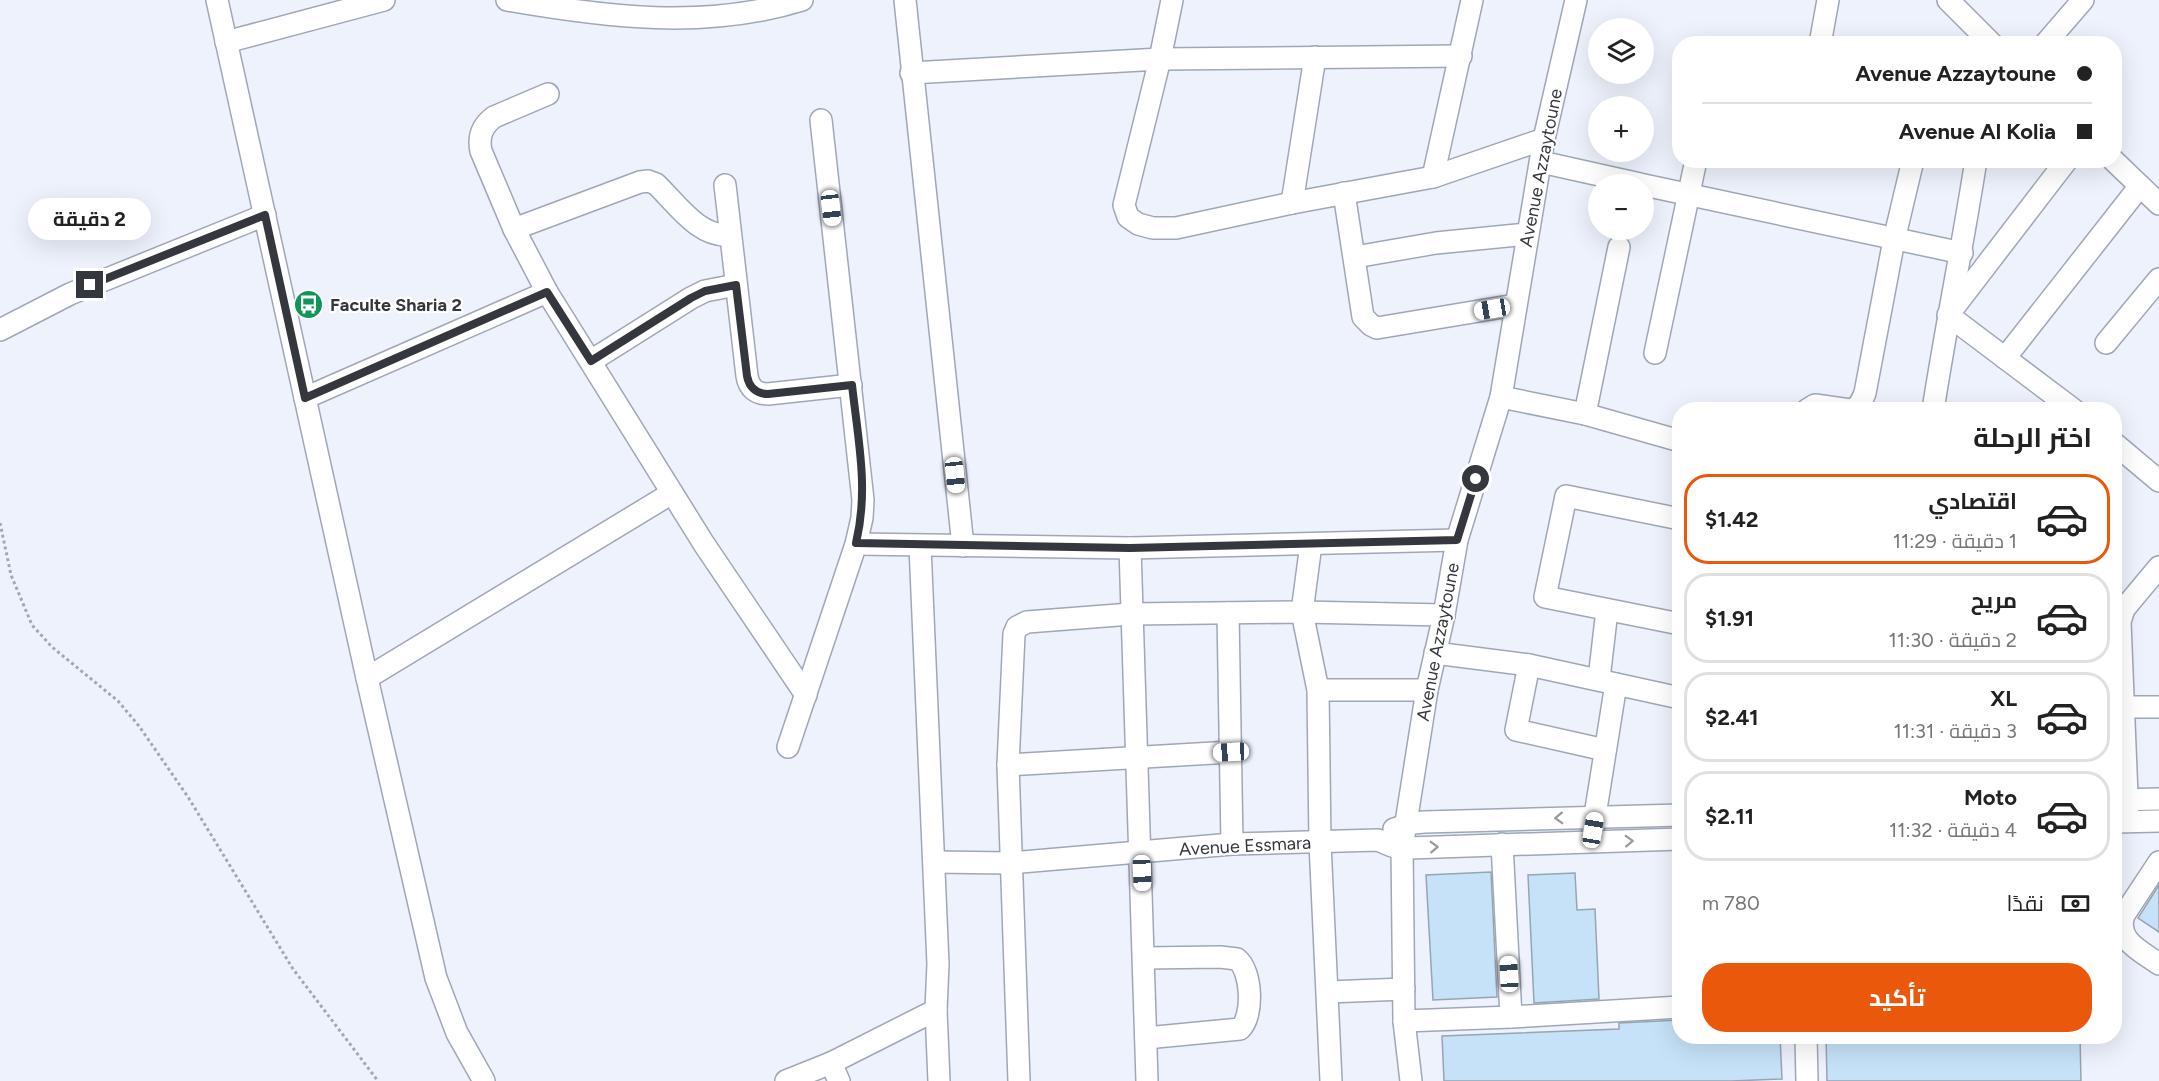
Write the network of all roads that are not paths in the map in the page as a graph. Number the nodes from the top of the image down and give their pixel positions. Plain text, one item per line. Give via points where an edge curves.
1 (217, 0) edge
2 (384, 0) edge
3 (507, 0) edge
4 (802, 0) edge
5 (905, 0) edge
6 (1172, 0) edge
7 (1472, 0) edge
8 (1576, 0) edge
9 (1828, 0) edge
10 (1948, 0) edge
11 (2083, 0) edge
12 (1821, 36) edge
13 (1984, 36) edge
14 (2052, 36) edge
15 (226, 42) junction
16 (1461, 56) junction
17 (1315, 57) junction
18 (1160, 59) junction
19 (911, 73) junction
20 (548, 94) dead end
21 (821, 120) dead end
22 (1544, 139) junction
23 (1541, 162) junction
24 (1695, 168) edge
25 (1911, 168) edge
26 (1975, 168) edge
27 (2061, 168) edge
28 (2121, 168) edge
29 (1594, 174) edge
30 (1433, 177) junction
31 (725, 185) dead end
32 (2140, 186) junction
33 (1654, 188) edge
34 (1344, 194) junction
35 (1690, 196) junction
36 (1292, 203) junction
37 (2159, 204) edge
38 (265, 215) junction
39 (514, 229) junction
40 (1527, 234) junction
41 (730, 235) junction
42 (1894, 240) junction
43 (1619, 247) dead end
44 (1962, 253) junction
45 (1355, 256) junction
46 (2159, 279) edge
47 (736, 285) junction
48 (547, 292) junction
49 (1515, 305) junction
50 (1948, 315) junction
51 (0, 330) edge
52 (2106, 343) dead end
53 (1655, 353) dead end
54 (2005, 358) junction
55 (591, 361) junction
56 (852, 385) junction
57 (305, 398) junction
58 (1501, 398) junction
59 (1860, 402) edge
60 (1934, 402) edge
61 (2056, 402) edge
62 (1585, 414) junction
63 (1672, 439) edge
64 (2122, 450) edge
65 (2159, 481) edge
66 (672, 493) junction
67 (1672, 517) edge
68 (1457, 540) junction
69 (856, 543) junction
70 (1311, 544) junction
71 (920, 546) junction
72 (963, 546) junction
73 (1130, 548) junction
74 (2159, 567) edge
75 (1607, 610) junction
76 (1302, 612) junction
77 (1228, 613) junction
78 (2122, 613) edge
79 (1131, 614) junction
80 (1444, 615) junction
81 (1672, 622) edge
82 (1435, 653) junction
83 (1529, 665) junction
84 (367, 678) junction
85 (1608, 682) junction
86 (1318, 690) junction
87 (1427, 690) junction
88 (806, 695) junction
89 (1672, 696) edge
90 (2122, 707) edge
91 (2159, 707) edge
92 (788, 747) dead end
93 (1605, 750) junction
94 (1231, 752) junction
95 (1136, 757) junction
96 (1008, 765) junction
97 (2159, 799) edge
98 (2122, 800) edge
99 (1672, 814) edge
100 (1594, 817) junction
101 (2159, 821) edge
102 (2122, 822) edge
103 (1405, 825) junction
104 (1672, 839) edge
105 (1378, 840) junction
106 (1591, 842) junction
107 (1320, 843) junction
108 (1232, 844) junction
109 (1502, 844) junction
110 (1402, 848) junction
111 (1141, 852) junction
112 (934, 862) junction
113 (2159, 862) edge
114 (1010, 863) junction
115 (2122, 921) edge
116 (2122, 933) edge
117 (1144, 958) junction
118 (2159, 964) edge
119 (1404, 989) junction
120 (1328, 992) junction
121 (1672, 1007) edge
122 (936, 1010) junction
123 (1511, 1017) junction
124 (1404, 1021) junction
125 (1146, 1038) junction
126 (1806, 1044) edge
127 (835, 1072) edge
128 (484, 1081) edge
129 (786, 1081) edge
130 (939, 1081) edge
131 (1019, 1081) edge
132 (1147, 1081) edge
133 (1331, 1081) edge
134 (1412, 1081) edge
135 (1807, 1081) edge

1 - 15 street
2 - 15 street
3 - 4 street via 665,18 746,14
5 - 19 street
6 - 18 street
7 - 16 street
8 - 22 street, Avenue Azzaytoune
9 - 12 street
10 - 13 street
11 - 14 street
15 - 38 street
16 - 17 street
16 - 30 street
17 - 18 street
17 - 36 street
18 - 19 street
18 - 36 street via 1124,205 1128,217 1153,228 1176,228
19 - 72 street
20 - 39 street via 494,117 481,132 482,151
21 - 56 street
22 - 23 street, Avenue Azzaytoune
22 - 30 street
23 - 29 street
23 - 40 street, Avenue Azzaytoune
24 - 35 street
25 - 42 street
26 - 44 street
27 - 50 street
28 - 32 street
30 - 34 street
31 - 41 street
32 - 37 street
32 - 54 street
33 - 35 street
34 - 36 street
34 - 45 street
35 - 42 street
35 - 53 street
38 - 51 street via 70,294
38 - 57 street
39 - 41 street via 644,181 656,184 704,231
39 - 48 street
40 - 45 street
40 - 49 street, Avenue Azzaytoune
41 - 47 street
42 - 44 street
42 - 59 street
43 - 62 street
44 - 50 street
45 - 49 street via 1364,317 1377,328
46 - 52 street
47 - 55 street via 691,298
47 - 56 street via 747,376 753,389 768,394
48 - 55 street
48 - 57 street
49 - 58 street, Avenue Azzaytoune
50 - 54 street
50 - 60 street
54 - 61 street
55 - 66 street
56 - 69 street via 863,486
57 - 84 street
58 - 62 street
58 - 68 street, Avenue Azzaytoune
62 - 63 street
64 - 65 street
66 - 84 street
66 - 88 street
67 - 75 street via 1566,496 1545,597
68 - 70 street
68 - 80 street, Avenue Azzaytoune
69 - 71 street
69 - 88 street
70 - 73 street
70 - 76 street
71 - 72 street
71 - 112 street
72 - 73 street
73 - 79 street
74 - 78 street
75 - 81 street
75 - 85 street
76 - 77 street
76 - 80 street
76 - 86 street
77 - 79 street
77 - 94 street
79 - 95 street
79 - 96 street via 1027,622 1017,627
80 - 82 street, Avenue Azzaytoune
82 - 83 street
82 - 87 street, Avenue Azzaytoune
83 - 85 street
83 - 93 street via 1516,730
84 - 128 street via 436,978 457,1033
85 - 89 street
85 - 93 street
86 - 87 street
86 - 107 street
87 - 103 street, Avenue Azzaytoune
88 - 92 street
90 - 91 street
93 - 100 street
94 - 95 street
94 - 108 street
95 - 96 street
95 - 111 street
96 - 114 street
97 - 98 street
99 - 100 street, Avenue Essmara
100 -> 103 street, Avenue Essmara
100 - 106 street
101 - 102 street
103 - 105 street, Avenue Essmara
103 - 110 street, Avenue Azzaytoune
106 -> 104 street, Avenue Essmara
105 - 107 street, Avenue Essmara
105 - 110 street, Avenue Essmara
106 - 109 street, Avenue Essmara
107 - 108 street, Avenue Essmara
107 - 120 street
108 - 111 street, Avenue Essmara
110 -> 109 street, Avenue Essmara
109 - 123 street
110 - 119 street, Avenue Azzaytoune
111 - 114 street, Avenue Essmara
111 - 117 street
112 - 114 street, Avenue Essmara
112 - 122 street
113 - 115 street
114 - 131 street
116 - 118 street
117 - 125 street
117 - 125 street via 1233,958 1246,971 1249,992 1249,1017 1240,1029
119 - 120 street
119 - 124 street, Avenue Azzaytoune
120 - 133 street
121 - 123 street
122 - 127 street
122 - 130 street
123 - 124 street
124 - 134 street, Avenue Azzaytoune
125 - 132 street
126 - 135 street
127 - 129 street

